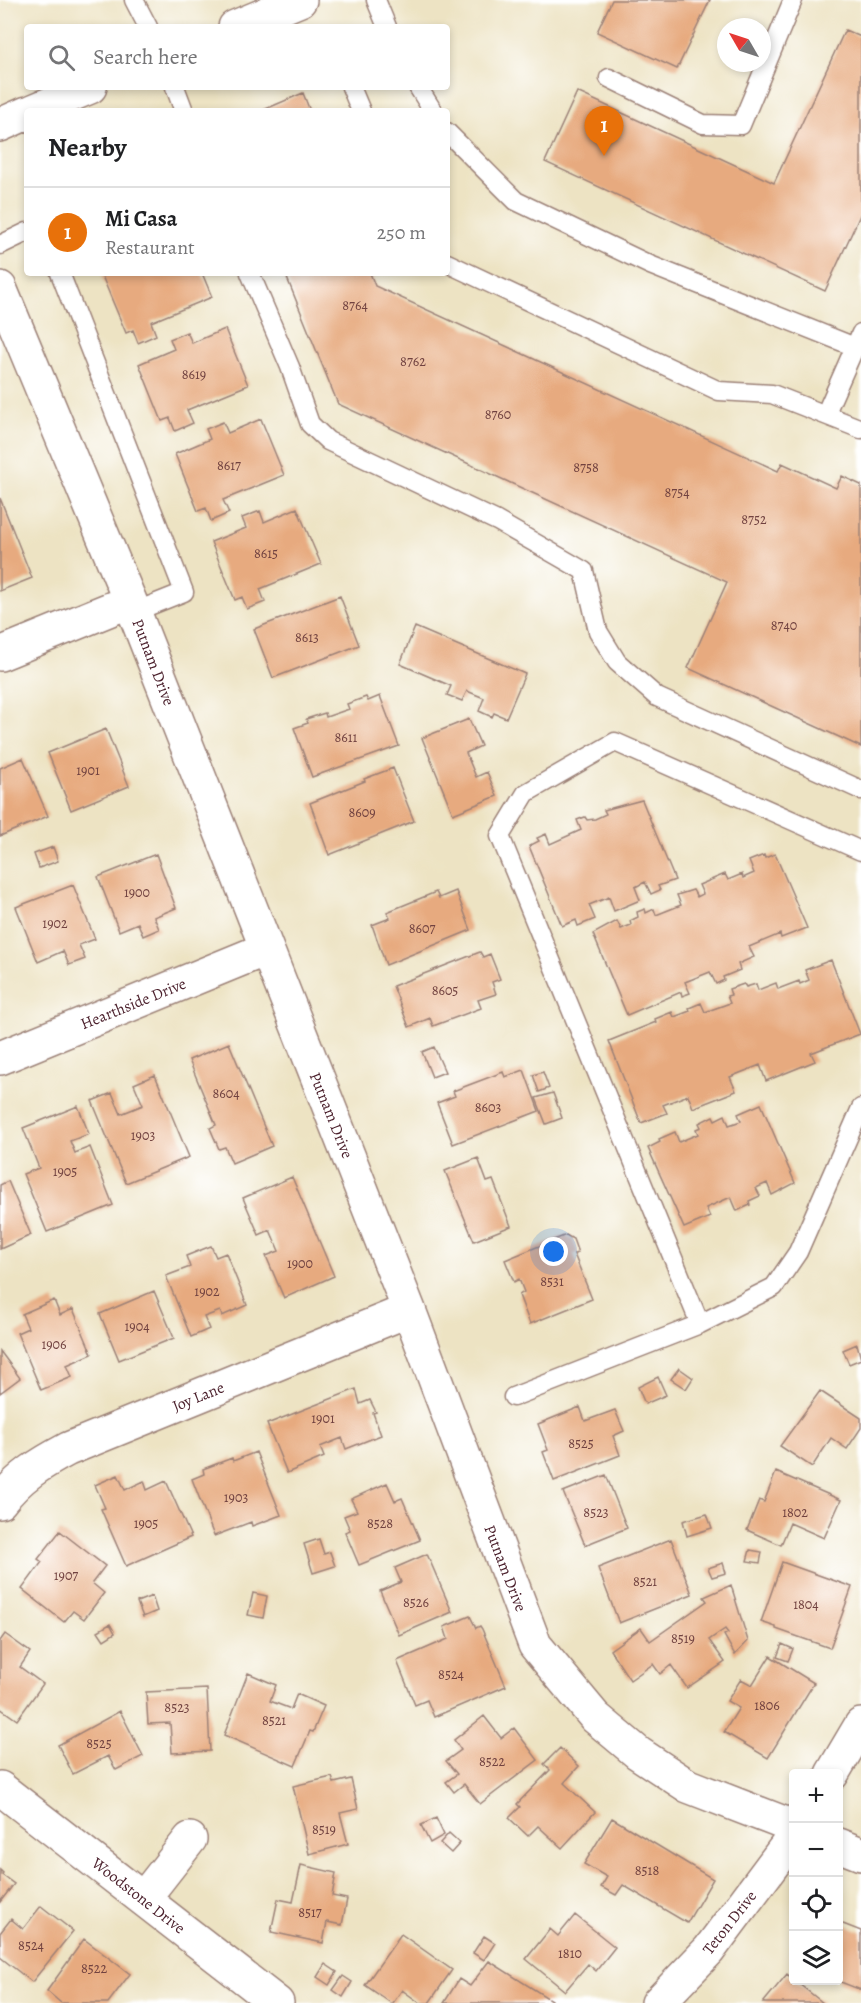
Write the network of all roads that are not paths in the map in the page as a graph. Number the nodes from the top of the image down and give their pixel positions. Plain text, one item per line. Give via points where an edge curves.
1 (134, 0) edge
2 (376, 0) edge
3 (792, 0) edge
4 (290, 2) edge
5 (146, 24) edge
6 (242, 24) edge
7 (386, 24) edge
8 (609, 78) dead end
9 (83, 90) edge
10 (176, 90) edge
11 (352, 90) edge
12 (420, 90) edge
13 (40, 108) edge
14 (183, 108) edge
15 (359, 108) edge
16 (431, 108) edge
17 (24, 114) edge
18 (0, 124) edge
19 (450, 135) edge
20 (24, 233) edge
21 (0, 245) edge
22 (450, 264) edge
23 (61, 276) edge
24 (251, 276) edge
25 (3, 302) edge
26 (858, 340) edge
27 (825, 415) junction
28 (861, 429) edge
29 (132, 607) junction
30 (0, 654) edge
31 (861, 790) edge
32 (861, 851) edge
33 (266, 949) junction
34 (0, 1058) edge
35 (861, 1108) edge
36 (409, 1310) junction
37 (700, 1324) junction
38 (513, 1397) dead end
39 (0, 1502) edge
40 (861, 1725) edge
41 (834, 1769) edge
42 (0, 1788) edge
43 (789, 1825) edge
44 (190, 1839) dead end
45 (789, 1843) edge
46 (843, 1847) edge
47 (861, 1854) edge
48 (143, 1899) junction
49 (278, 2003) edge
50 (658, 2003) edge

1 - 5 lane
2 - 7 lane
3 - 8 lane via 741,125 703,124
4 - 6 street
9 - 13 street
10 - 14 lane
11 - 15 lane
12 - 16 lane
17 - 18 street
19 - 26 lane via 516,201 650,265
20 - 21 lane
22 - 27 lane via 719,392 771,394
23 - 29 lane via 184,592
24 - 31 lane via 310,424 328,441 497,522 584,571 598,631 617,662 657,697
25 - 29 street, Putnam Drive
26 - 27 lane
27 - 28 lane
29 - 30 street
29 - 33 street, Putnam Drive
32 - 37 lane via 615,742 526,793 500,836
33 - 34 street, Hearthside Drive
33 - 36 street, Putnam Drive
35 - 37 lane via 798,1252 774,1287
36 - 39 street, Joy Lane via 68,1449 37,1465
36 - 43 street, Putnam Drive via 535,1645 596,1717 638,1753 688,1786
37 - 38 lane
40 - 41 street
42 - 48 street, Woodstone Drive
44 - 48 street
45 - 50 street, Teton Drive via 709,1950
46 - 47 street
48 - 49 street, Woodstone Drive

